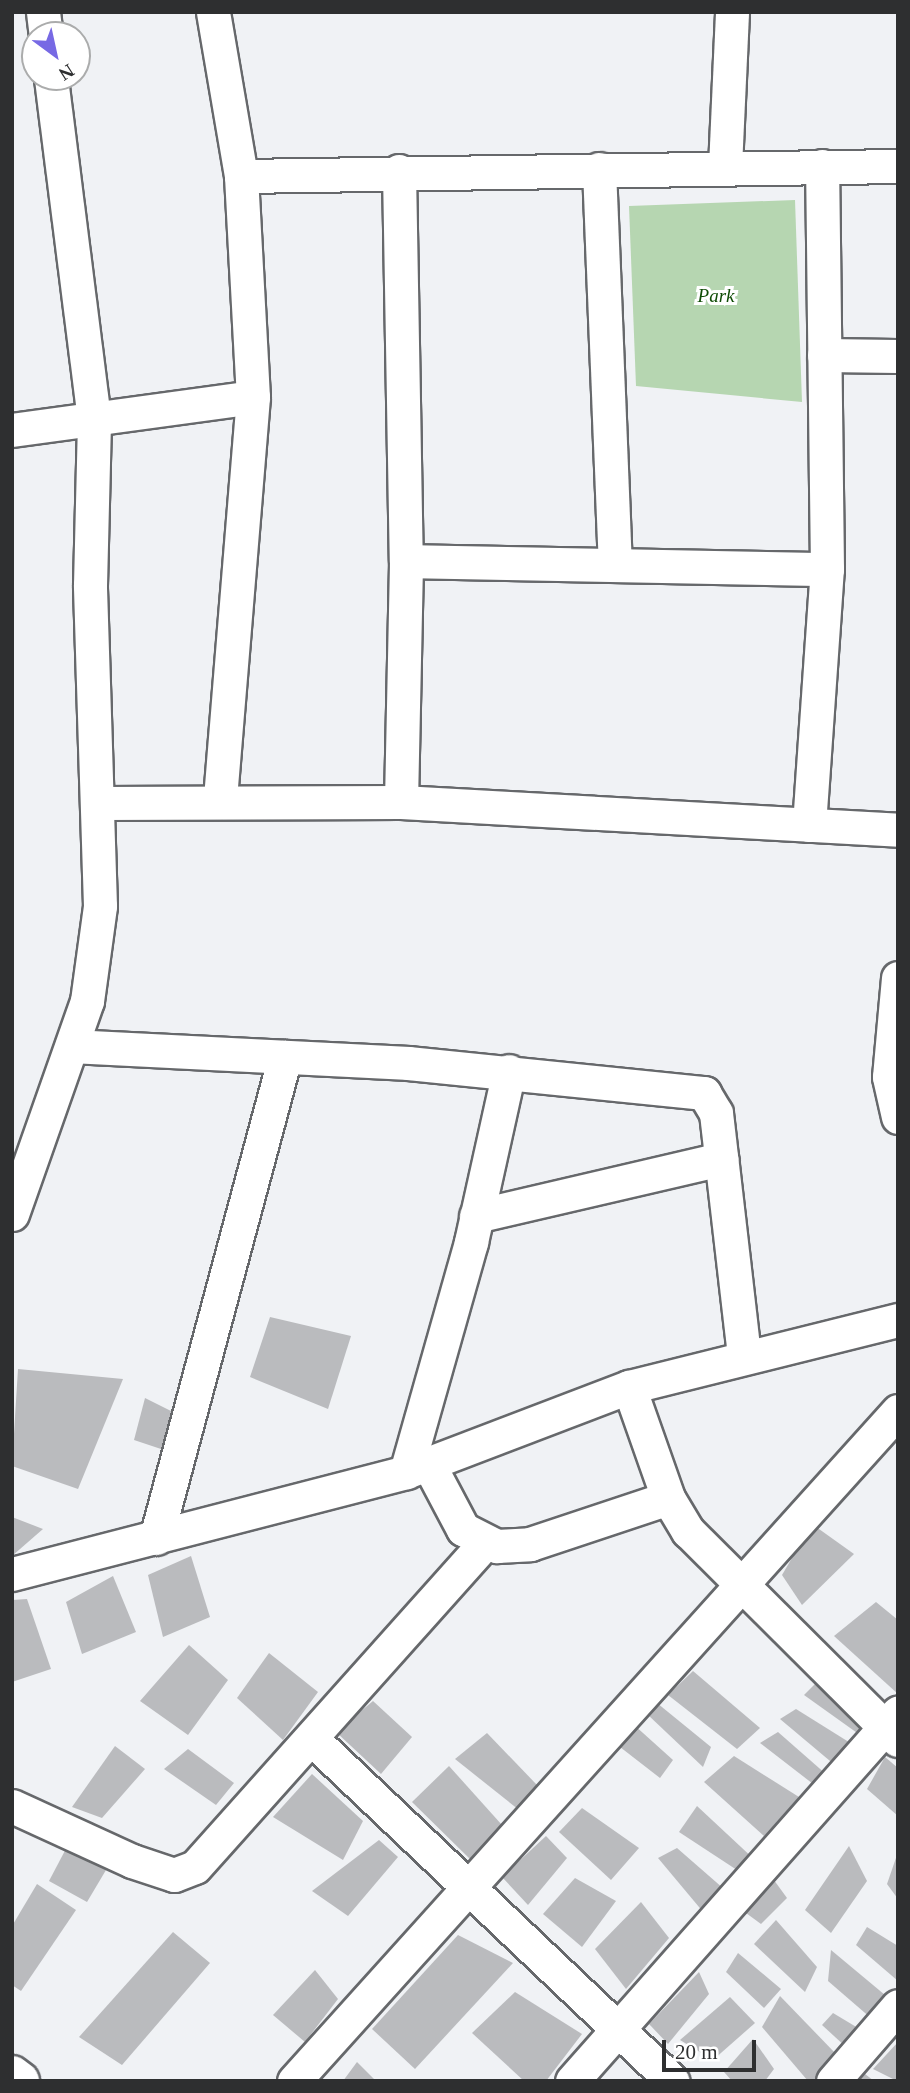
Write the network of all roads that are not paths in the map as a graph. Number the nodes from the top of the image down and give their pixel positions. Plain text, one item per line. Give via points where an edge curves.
1 (213, 12) edge
2 (732, 12) edge
3 (53, 91) edge
4 (822, 166) junction
5 (898, 166) edge
6 (725, 167) junction
7 (599, 169) junction
8 (399, 171) junction
9 (241, 176) junction
10 (824, 355) junction
11 (898, 356) edge
12 (253, 397) junction
13 (94, 419) junction
14 (12, 430) edge
15 (407, 561) junction
16 (615, 565) junction
17 (827, 569) junction
18 (220, 801) junction
19 (401, 802) junction
20 (101, 803) junction
21 (809, 825) junction
22 (898, 830) edge
23 (898, 978) edge
24 (72, 1046) junction
25 (285, 1057) junction
26 (509, 1071) junction
27 (898, 1117) edge
28 (721, 1159) junction
29 (12, 1214) edge
30 (476, 1216) junction
31 (898, 1320) edge
32 (744, 1355) junction
33 (629, 1387) junction
34 (898, 1411) edge
35 (417, 1468) junction
36 (668, 1498) junction
37 (156, 1538) junction
38 (485, 1544) junction
39 (12, 1574) edge
40 (738, 1584) junction
41 (893, 1727) edge
42 (312, 1739) junction
43 (12, 1806) edge
44 (470, 1888) junction
45 (898, 2006) edge
46 (618, 2031) junction
47 (12, 2075) edge
48 (20, 2081) edge
49 (294, 2081) edge
50 (572, 2081) edge
51 (672, 2081) edge
52 (833, 2081) edge

1 - 9 street
2 - 6 street
3 - 13 street
4 - 5 street
4 - 6 street
4 - 10 street
6 - 7 street
7 - 8 street
7 - 16 street
8 - 9 street
8 - 15 street
9 - 12 street
10 - 11 street
10 - 17 street
12 - 13 street
12 - 18 street
13 - 14 street
13 - 20 street via 90,585
15 - 16 street
15 - 19 street
16 - 17 street
17 - 21 street
18 - 19 street
18 - 20 street
19 - 21 street
20 - 24 street via 93,968
21 - 22 street
23 - 27 street via 889,1077
24 - 25 street
24 - 29 street
25 - 26 street
25 - 37 street
26 - 28 street via 690,1087 704,1093 716,1113
26 - 30 street
28 - 30 street
28 - 32 street
30 - 35 street
31 - 32 street
32 - 33 street
33 - 35 street
33 - 36 street
34 - 40 street
35 - 37 street
35 - 38 street via 463,1529
36 - 38 street via 530,1544
36 - 40 street via 688,1531
37 - 39 street
38 - 42 street
40 - 41 street
40 - 44 street
41 - 46 street
42 - 43 street via 209,1856 184,1873 132,1861
42 - 44 street
44 - 46 street
44 - 49 street
45 - 52 street
46 - 50 street
46 - 51 street
47 - 48 main road

